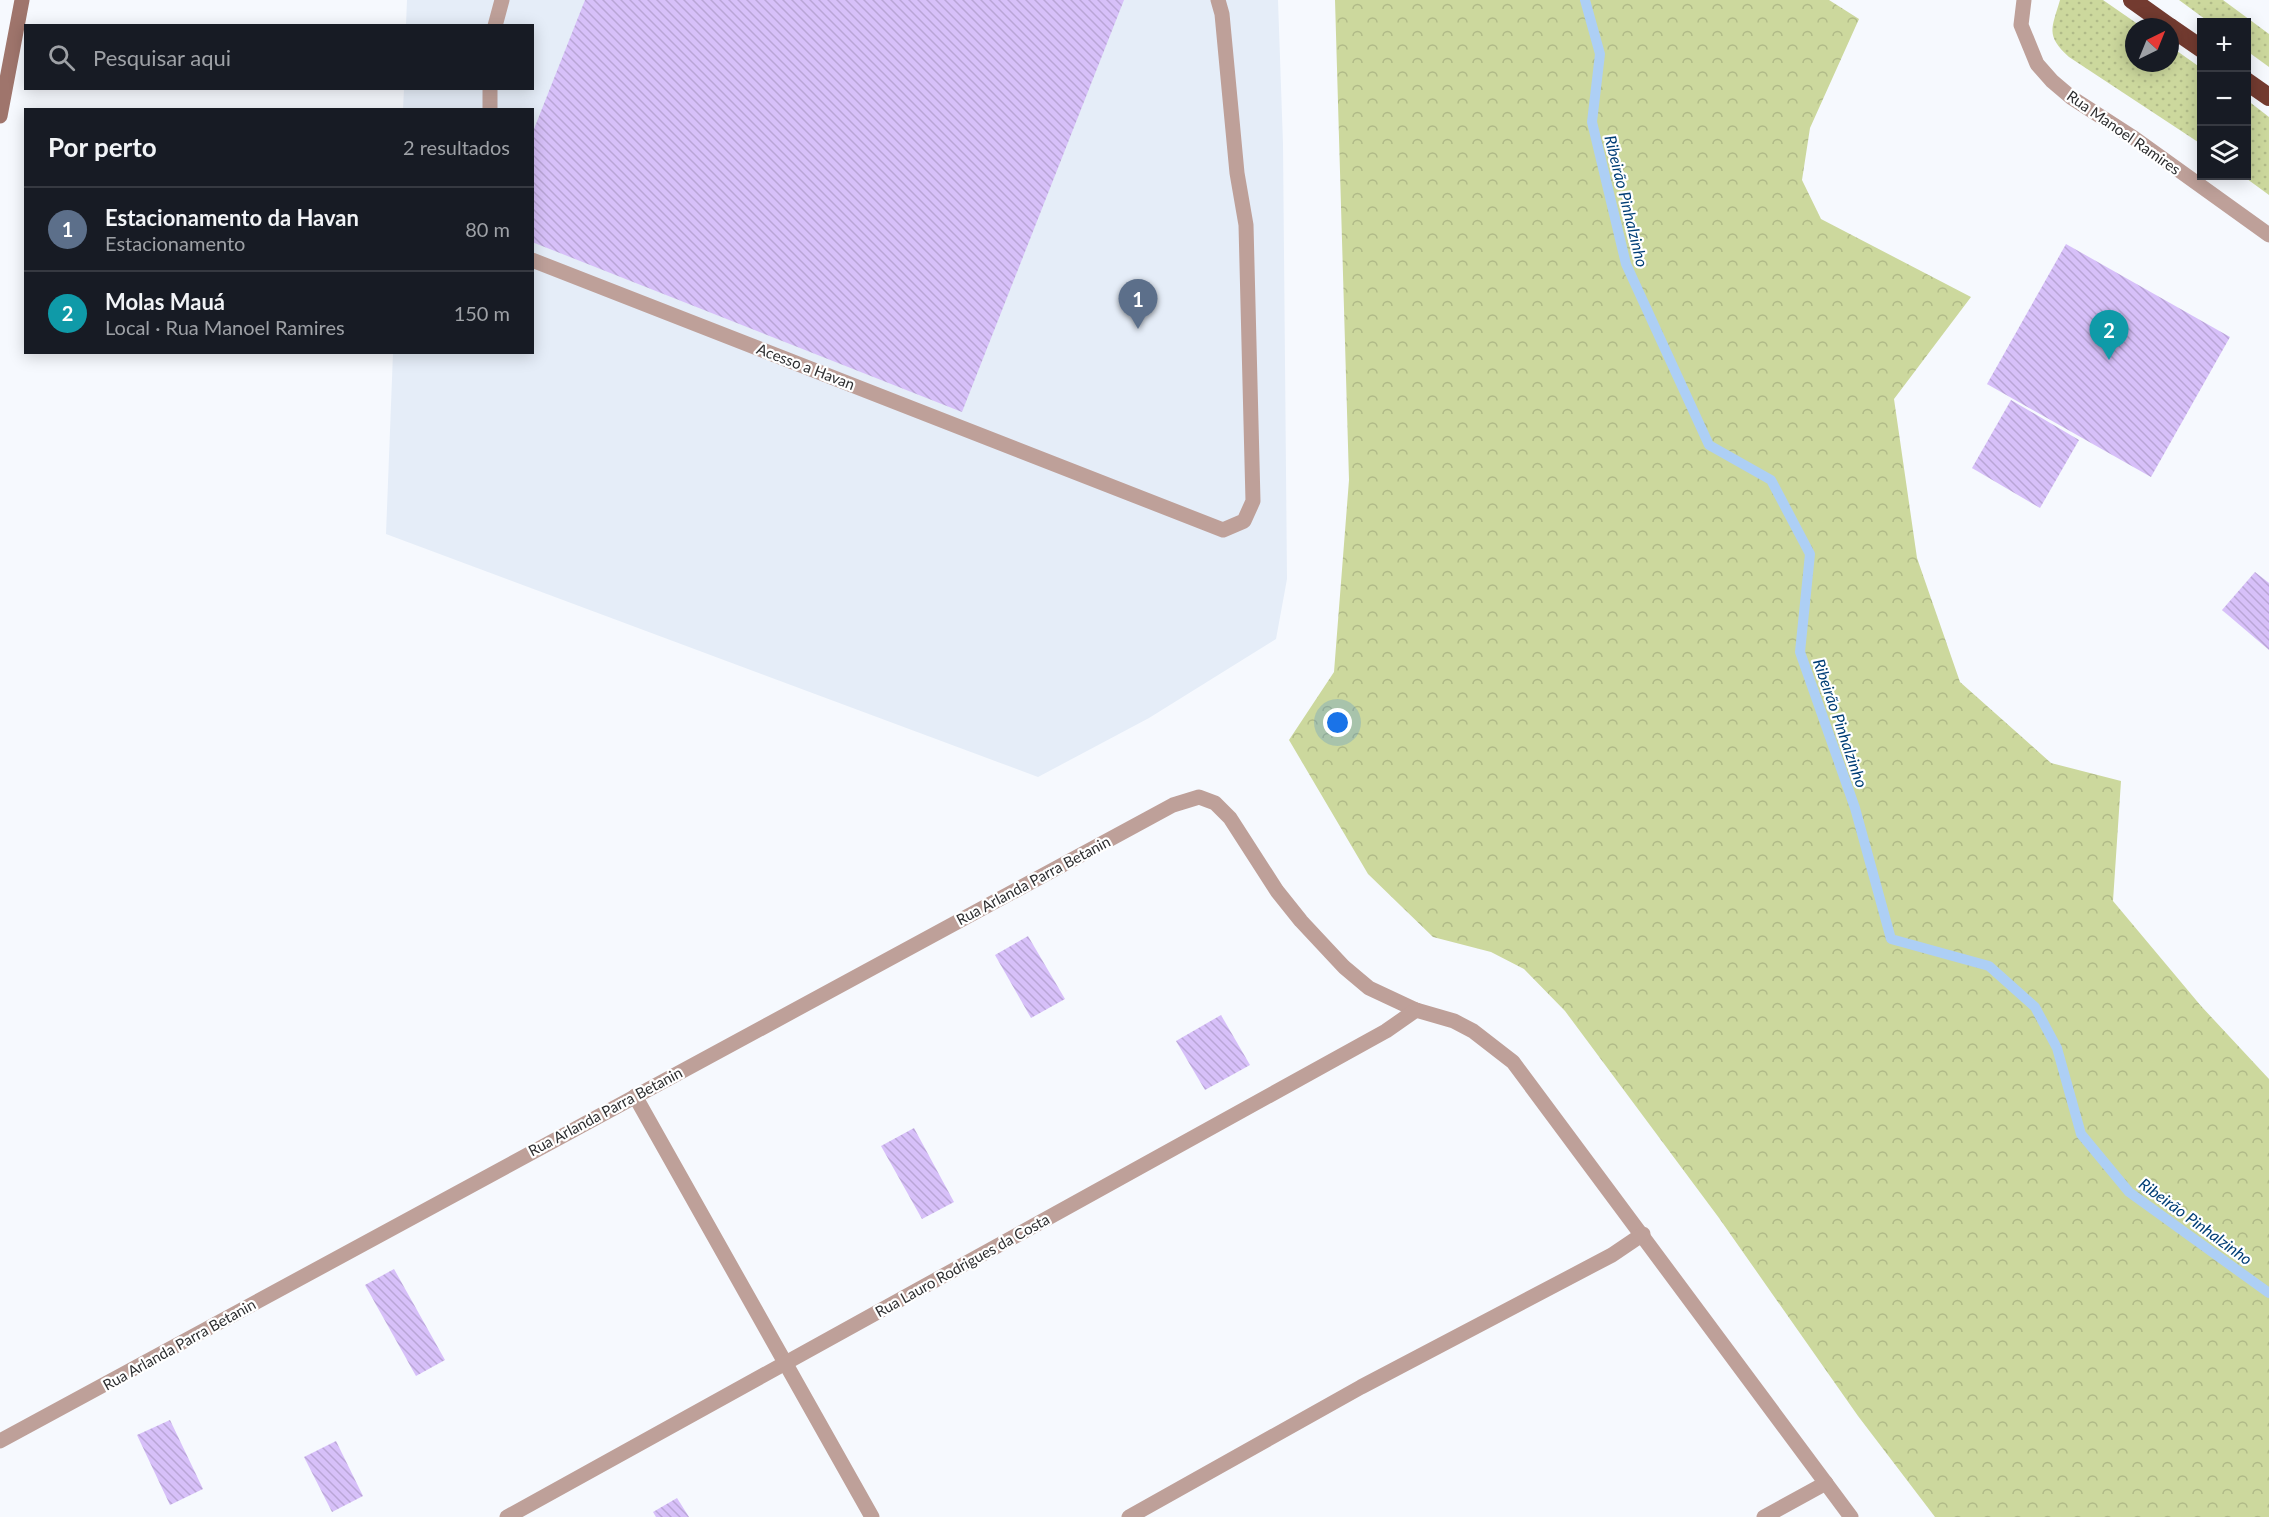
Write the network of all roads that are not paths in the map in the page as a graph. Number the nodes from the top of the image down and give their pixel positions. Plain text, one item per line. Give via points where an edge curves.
1 (22, 0) edge
2 (502, 0) edge
3 (1218, 0) edge
4 (2024, 0) edge
5 (2132, 0) edge
6 (2157, 18) edge
7 (496, 24) edge
8 (2179, 33) edge
9 (2197, 46) edge
10 (2251, 84) edge
11 (490, 90) edge
12 (2269, 97) edge
13 (489, 108) edge
14 (0, 116) edge
15 (2269, 235) edge
16 (534, 261) edge
17 (1416, 1010) junction
18 (635, 1096) junction
19 (1642, 1234) junction
20 (786, 1362) junction
21 (0, 1441) edge
22 (1826, 1483) junction
23 (507, 1517) edge
24 (872, 1517) edge
25 (1129, 1517) edge
26 (1764, 1517) edge
27 (1851, 1517) edge

1 - 14 street
2 - 7 street
3 - 16 street, Acesso a Havan via 1246,225 1253,501 1244,521 1223,530
4 - 15 street, Rua Manoel Ramires via 2021,25 2037,64 2052,81
5 - 6 highway
8 - 9 highway
10 - 12 highway
11 - 13 street
17 - 18 street, Rua Arlanda Parra Betanin via 1369,988 1344,967 1277,891 1230,818 1215,803 1199,797 1173,805
17 - 19 street via 1473,1031 1512,1062
17 - 20 street, Rua Lauro Rodrigues da Costa via 1386,1031
18 - 20 street
18 - 21 street, Rua Arlanda Parra Betanin
19 - 22 street
19 - 25 street via 1611,1255
20 - 23 street, Rua Lauro Rodrigues da Costa
20 - 24 street
22 - 26 street
22 - 27 street

